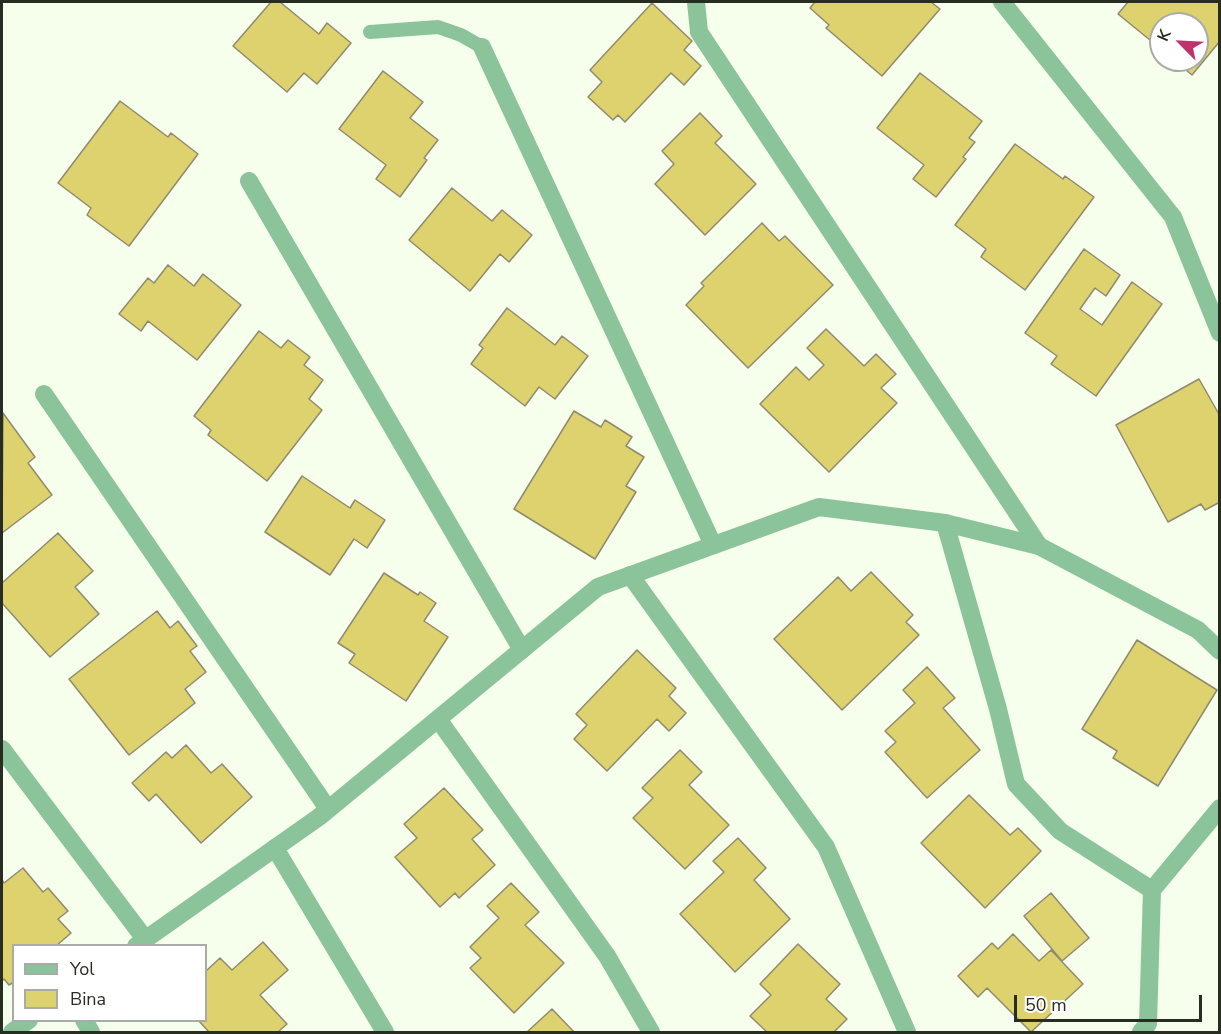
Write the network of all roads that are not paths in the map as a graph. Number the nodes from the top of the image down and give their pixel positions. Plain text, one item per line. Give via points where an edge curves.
1 (696, 2) edge
2 (1002, 2) edge
3 (370, 32) dead end
4 (482, 47) joint
5 (249, 181) dead end
6 (1220, 333) edge
7 (44, 394) dead end
8 (945, 523) junction
9 (713, 545) junction
10 (1039, 546) junction
11 (630, 575) junction
12 (522, 650) junction
13 (1220, 651) edge
14 (438, 719) junction
15 (2, 749) edge
16 (1220, 808) edge
17 (328, 810) junction
18 (275, 848) junction
19 (1152, 890) junction
20 (140, 942) edge
21 (26, 1022) edge
22 (12, 1032) edge
23 (386, 1032) edge
24 (651, 1032) edge
25 (907, 1032) edge
26 (1141, 1032) edge

1 - 10 street via 699,32
2 - 6 street via 1173,218
3 - 4 lane via 438,27
4 - 9 street
5 - 12 street
7 - 17 street
8 - 9 street via 819,507
8 - 10 street
8 - 19 street via 1016,784 1060,831
9 - 11 street
10 - 13 street via 1198,630
11 - 12 street via 598,587
11 - 25 street via 826,848
12 - 14 street
14 - 17 street
14 - 24 street via 607,956
15 - 20 street
16 - 19 street
17 - 18 street
18 - 20 street
18 - 23 street
19 - 26 street via 1148,1024
21 - 22 street

